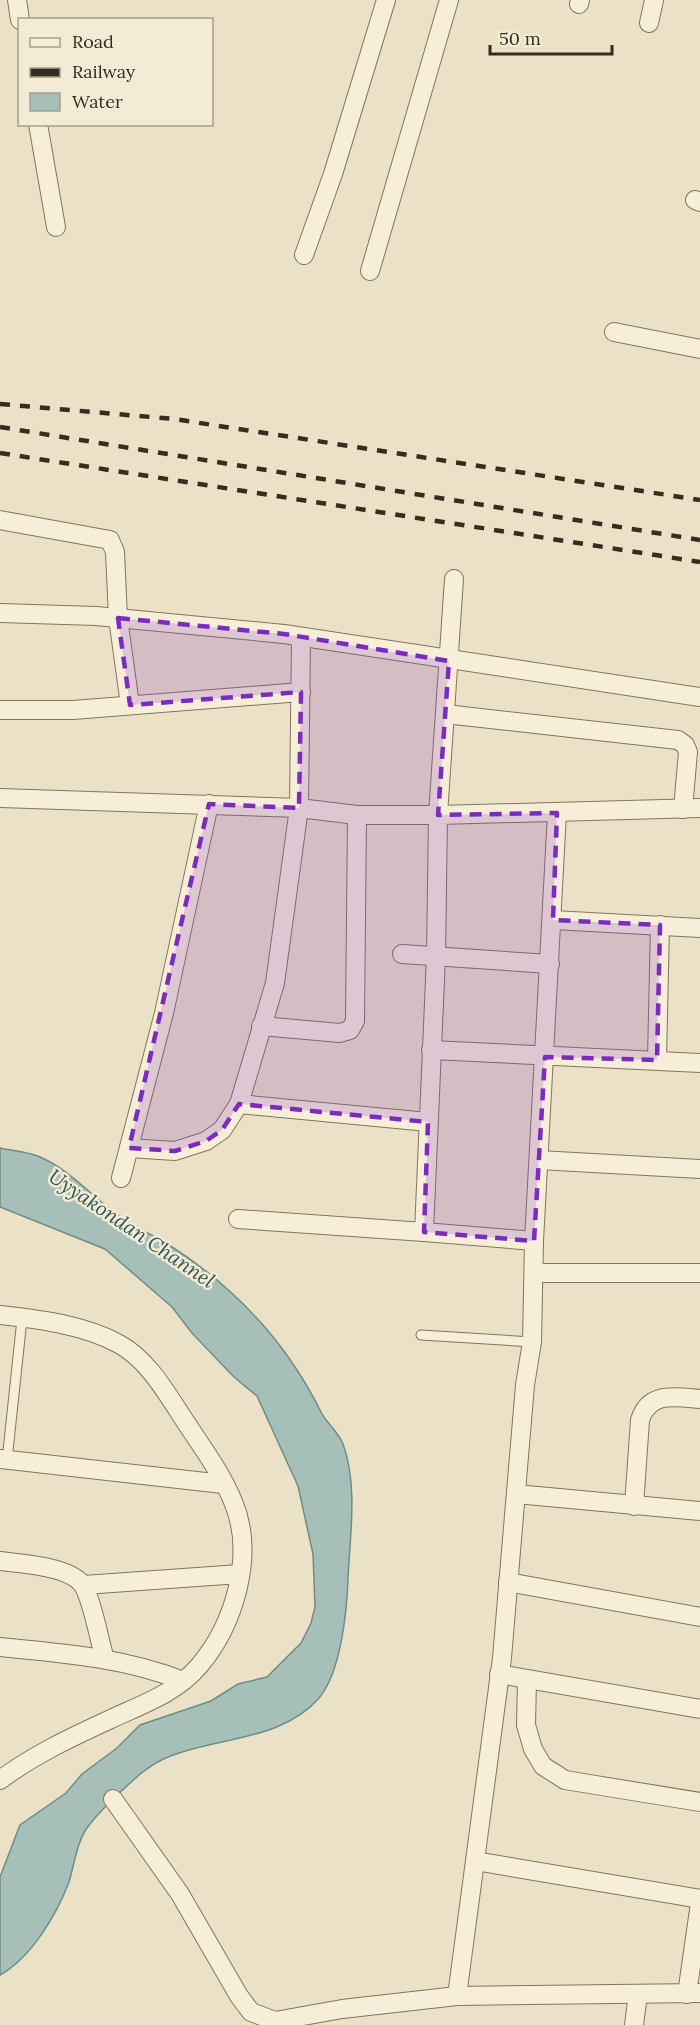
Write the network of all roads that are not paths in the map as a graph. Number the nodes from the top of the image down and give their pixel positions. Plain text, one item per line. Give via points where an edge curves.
1 (17, 0) edge
2 (386, 0) edge
3 (449, 0) edge
4 (654, 0) edge
5 (20, 18) edge
6 (649, 23) dead end
7 (38, 126) edge
8 (56, 227) dead end
9 (304, 255) dead end
10 (370, 271) dead end
11 (614, 332) dead end
12 (700, 349) edge
13 (0, 520) edge
14 (454, 579) dead end
15 (0, 613) edge
16 (118, 618) junction
17 (301, 637) junction
18 (449, 661) junction
19 (300, 692) junction
20 (700, 698) edge
21 (129, 705) junction
22 (0, 711) edge
23 (445, 714) junction
24 (0, 798) edge
25 (209, 804) junction
26 (298, 808) junction
27 (692, 808) edge
28 (557, 813) junction
29 (357, 815) junction
30 (438, 815) junction
31 (553, 920) junction
32 (660, 926) junction
33 (700, 928) edge
34 (402, 954) dead end
35 (436, 957) junction
36 (550, 964) junction
37 (261, 1026) junction
38 (431, 1050) junction
39 (545, 1057) junction
40 (657, 1060) junction
41 (700, 1063) edge
42 (239, 1104) junction
43 (428, 1122) junction
44 (129, 1148) junction
45 (539, 1160) junction
46 (700, 1169) edge
47 (121, 1178) dead end
48 (238, 1219) dead end
49 (423, 1232) junction
50 (534, 1241) junction
51 (535, 1273) junction
52 (700, 1273) edge
53 (0, 1315) edge
54 (21, 1318) junction
55 (421, 1335) dead end
56 (532, 1342) junction
57 (700, 1400) edge
58 (4, 1459) edge
59 (223, 1484) junction
60 (516, 1494) junction
61 (634, 1506) junction
62 (700, 1511) edge
63 (0, 1561) edge
64 (240, 1574) junction
65 (508, 1582) junction
66 (84, 1585) junction
67 (700, 1617) edge
68 (0, 1647) edge
69 (105, 1659) junction
70 (499, 1674) junction
71 (527, 1680) junction
72 (183, 1682) junction
73 (700, 1709) edge
74 (0, 1780) edge
75 (113, 1799) dead end
76 (700, 1802) edge
77 (475, 1861) junction
78 (700, 1901) edge
79 (693, 1993) edge
80 (638, 1994) junction
81 (457, 1996) junction
82 (634, 2025) edge

1 - 5 street
2 - 9 street
3 - 10 street
4 - 6 street
7 - 8 street
11 - 12 street
13 - 16 street via 110,540 115,552
14 - 18 street
15 - 16 street
16 - 17 street
16 - 21 street
17 - 18 street
17 - 19 street
18 - 20 street
18 - 23 street
19 - 21 street
19 - 26 street
21 - 22 street
23 - 27 street via 678,740 688,752
23 - 30 street
24 - 25 street
25 - 26 street
25 - 44 street via 164,1013
26 - 29 street
26 - 37 street via 275,983
27 - 28 street
28 - 30 street
28 - 31 street
29 - 30 street
29 - 37 street via 356,1021 350,1030 340,1033
30 - 35 street
31 - 32 street
31 - 36 street
32 - 33 street
32 - 40 street
34 - 35 street
35 - 36 street
35 - 38 street
36 - 39 street
37 - 42 street
38 - 39 street
38 - 43 street
39 - 40 street
39 - 45 street
40 - 41 street
42 - 43 street
42 - 44 street via 222,1130 206,1142 175,1151
43 - 49 street
44 - 47 street
45 - 46 street
45 - 50 street
48 - 49 street
49 - 50 street
50 - 51 street
51 - 52 street
51 - 56 street
53 - 54 street
54 - 58 lane
54 - 59 street via 98,1335 132,1353 173,1402
55 - 56 lane
56 - 60 street
57 - 61 street via 654,1400 644,1407
58 - 59 street
59 - 64 street via 239,1521
60 - 61 street
60 - 65 street
61 - 62 street
63 - 66 street via 42,1566
64 - 66 street
64 - 72 street via 230,1610 213,1647
65 - 67 street
65 - 70 street
66 - 69 street
68 - 69 street
69 - 72 street
70 - 71 street
70 - 77 street
71 - 73 street
71 - 76 street via 526,1725 543,1766 565,1780
72 - 74 street via 158,1698 29,1759
75 - 81 street via 180,1894 239,1996 262,2018 293,2020 342,2009
77 - 78 street
77 - 81 street
78 - 79 street
79 - 80 street
80 - 81 street
80 - 82 street

